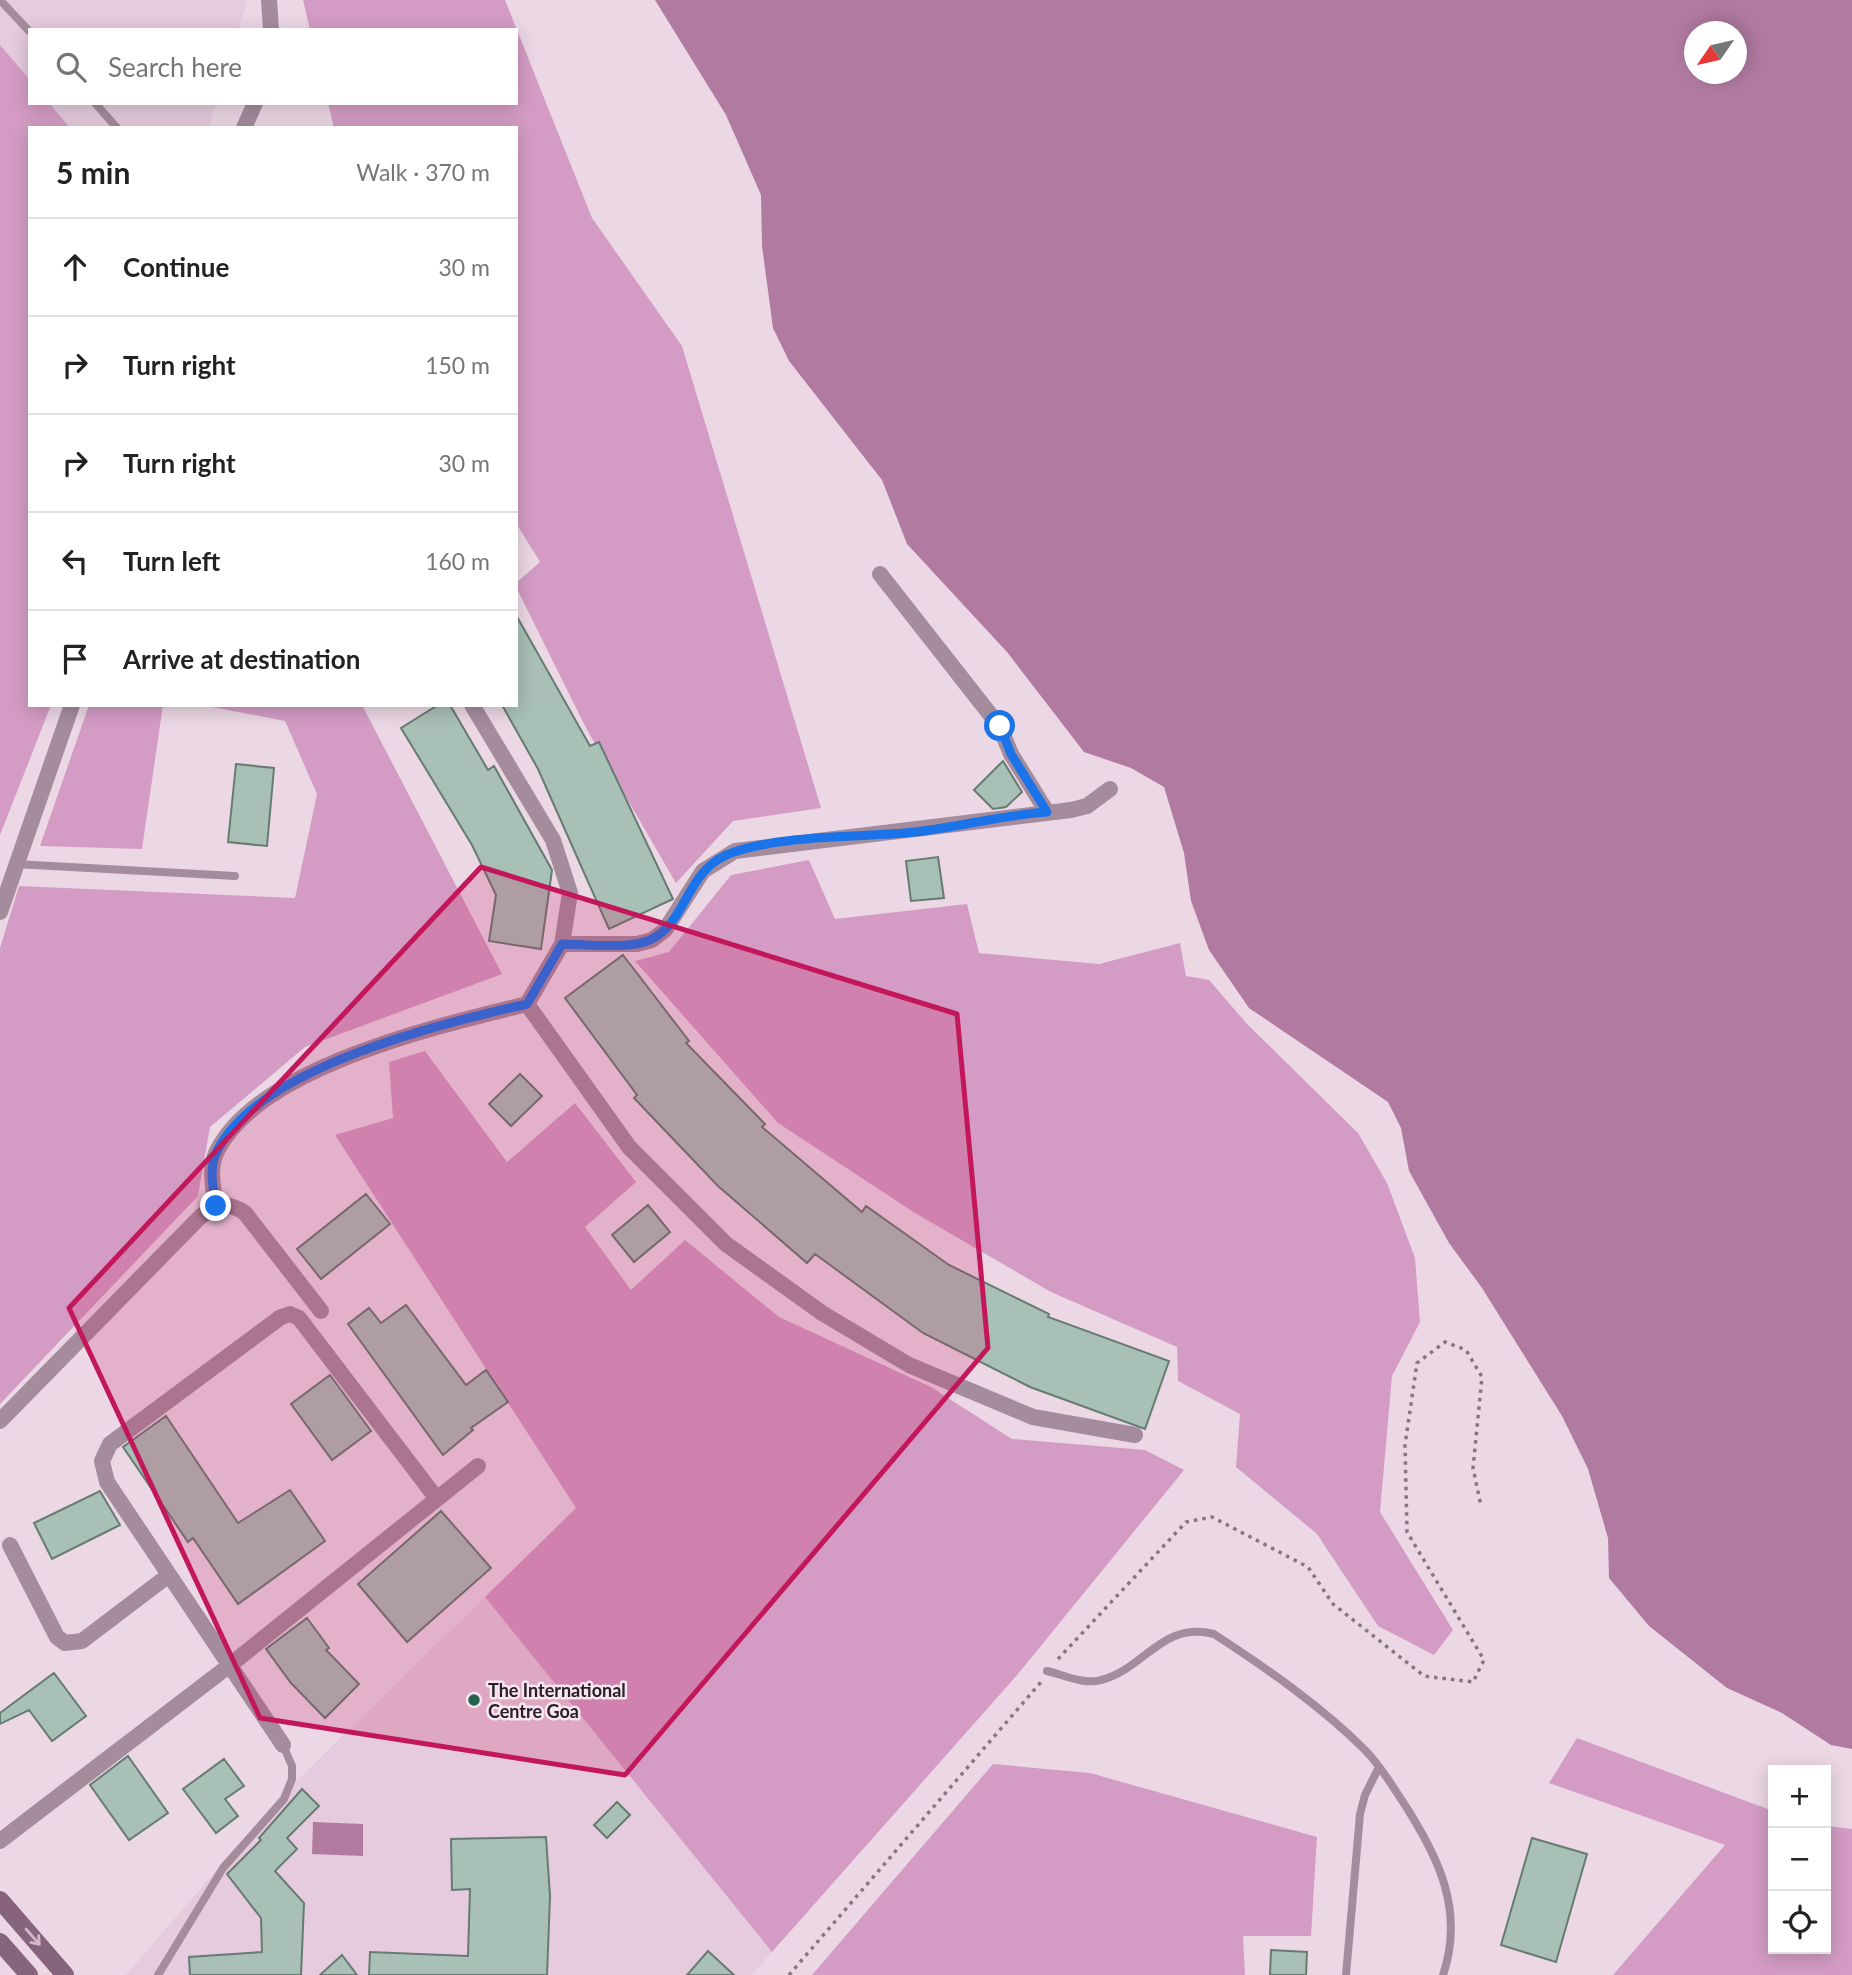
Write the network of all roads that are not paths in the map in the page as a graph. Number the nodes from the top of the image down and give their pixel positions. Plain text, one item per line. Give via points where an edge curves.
1 (1, 0) edge
2 (269, 0) edge
3 (271, 28) edge
4 (28, 30) edge
5 (97, 105) edge
6 (254, 105) edge
7 (115, 126) edge
8 (245, 126) edge
9 (880, 574) dead end
10 (71, 707) edge
11 (473, 707) edge
12 (1110, 789) dead end
13 (1047, 812) junction
14 (15, 864) junction
15 (235, 876) dead end
16 (0, 912) edge
17 (562, 944) junction
18 (527, 1004) junction
19 (216, 1206) junction
20 (321, 1311) dead end
21 (0, 1422) edge
22 (1135, 1435) dead end
23 (478, 1466) dead end
24 (437, 1499) junction
25 (10, 1545) dead end
26 (169, 1575) junction
27 (230, 1665) junction
28 (1047, 1671) road end
29 (283, 1745) joint
30 (1379, 1767) junction
31 (0, 1841) edge
32 (0, 1900) edge
33 (0, 1942) edge
34 (29, 1975) edge
35 (65, 1975) edge
36 (158, 1975) edge
37 (1346, 1975) edge
38 (1443, 1975) edge

1 - 4 lane
2 - 3 street
5 - 7 lane
6 - 8 street
9 - 13 street via 1000,726 1011,754
10 - 14 street
11 - 17 street via 552,840 570,893
12 - 13 street via 1087,806
13 - 17 street via 735,851 703,871 665,930 652,940
14 - 15 lane
14 - 16 street
17 - 18 street
18 - 19 street via 317,1069 252,1108 217,1150 211,1173
18 - 22 street via 629,1147 726,1244 822,1313 909,1365 1033,1417
19 - 20 street via 233,1205 245,1213
19 - 21 street via 201,1216
23 - 24 street
24 - 26 street via 299,1318 290,1314 110,1444 102,1461 107,1482
24 - 27 street
25 - 26 street via 57,1637 65,1643 82,1641
26 - 27 street
27 - 29 street
27 - 31 street
28 - 30 lane via 1099,1681 1182,1631 1214,1634 1347,1733
29 - 36 lane via 292,1766 284,1799 223,1868
30 - 37 lane via 1360,1814
30 - 38 lane via 1426,1837 1443,1873 1451,1907 1451,1952
32 -> 35 main road
33 - 34 main road

